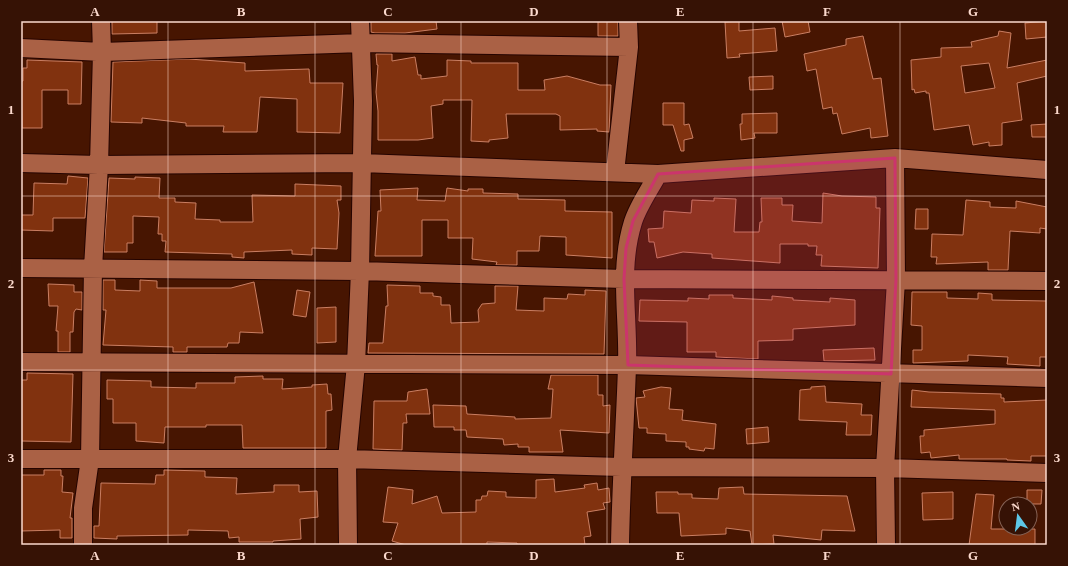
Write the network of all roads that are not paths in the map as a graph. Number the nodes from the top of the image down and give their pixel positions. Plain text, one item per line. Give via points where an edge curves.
1 (101, 21) edge
2 (360, 21) edge
3 (628, 21) edge
4 (362, 43) junction
5 (629, 47) junction
6 (21, 48) edge
7 (102, 52) junction
8 (895, 158) junction
9 (21, 163) edge
10 (361, 163) junction
11 (99, 165) junction
12 (1047, 170) edge
13 (615, 172) junction
14 (658, 174) junction
15 (21, 268) edge
16 (93, 268) junction
17 (360, 271) junction
18 (624, 279) junction
19 (896, 280) junction
20 (1047, 280) edge
21 (21, 362) edge
22 (92, 362) junction
23 (356, 364) junction
24 (628, 365) junction
25 (891, 374) junction
26 (1047, 378) edge
27 (21, 459) edge
28 (90, 459) junction
29 (347, 460) junction
30 (622, 468) junction
31 (885, 468) junction
32 (1047, 473) edge
33 (83, 545) edge
34 (348, 545) edge
35 (620, 545) edge
36 (886, 545) edge

1 - 7 street
2 - 4 street
3 - 5 street
4 - 5 street
4 - 7 street
4 - 10 street
5 - 13 street
6 - 7 street
7 - 11 street
8 - 12 street
8 - 14 street
8 - 19 street
9 - 11 street
10 - 11 street
10 - 13 street
10 - 17 street
11 - 16 street
13 - 14 street
14 - 18 street via 633,221 626,248
15 - 16 street
16 - 17 street
16 - 22 street
17 - 18 street
17 - 23 street
18 - 19 street
18 - 24 street
19 - 20 street
19 - 25 street
21 - 22 street
22 - 23 street
22 - 28 street
23 - 24 street
23 - 29 street
24 - 25 street
24 - 30 street
25 - 26 street
25 - 31 street
27 - 28 street
28 - 29 street
28 - 33 street via 83,508
29 - 30 street
29 - 34 street
30 - 31 street
30 - 35 street
31 - 32 street
31 - 36 street

